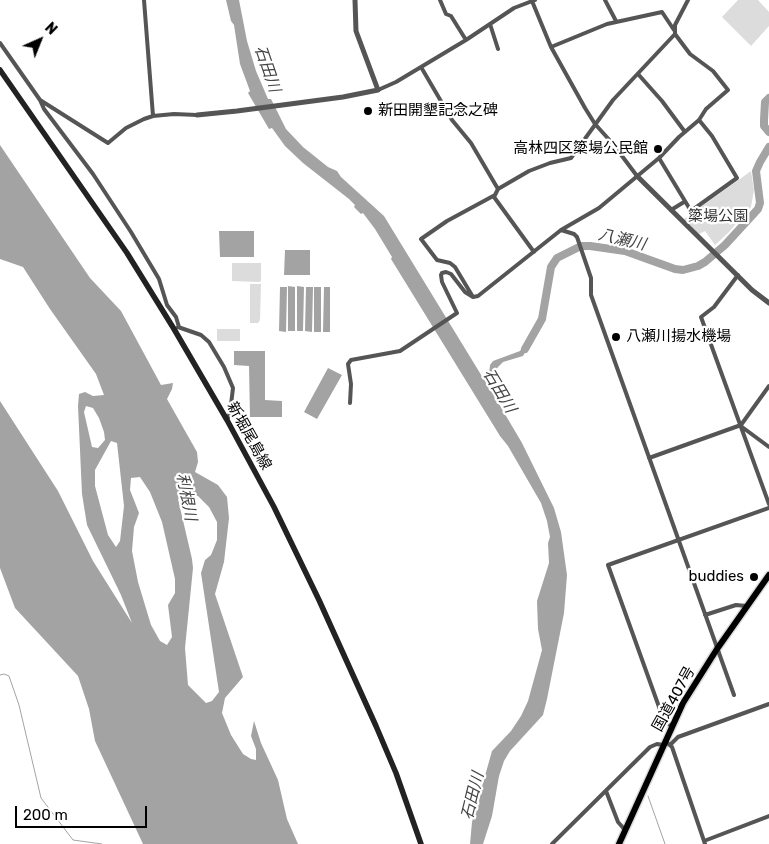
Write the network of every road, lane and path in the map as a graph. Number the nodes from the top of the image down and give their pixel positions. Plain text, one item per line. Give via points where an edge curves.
1 (144, 0) edge
2 (355, 0) edge
3 (440, 0) edge
4 (605, 0) edge
5 (688, 0) edge
6 (533, 1) edge
7 (616, 22) junction
8 (490, 24) junction
9 (674, 32) junction
10 (466, 40) junction
11 (0, 42) edge
12 (551, 48) junction
13 (498, 49) dead end
14 (421, 67) junction
15 (0, 70) edge
16 (638, 74) junction
17 (378, 90) junction
18 (40, 100) junction
19 (197, 115) joint
20 (154, 116) junction
21 (699, 120) junction
22 (595, 124) junction
23 (685, 132) junction
24 (659, 158) junction
25 (637, 176) junction
26 (498, 189) junction
27 (496, 195) junction
28 (684, 202) junction
29 (671, 210) junction
30 (562, 230) junction
31 (534, 252) junction
32 (738, 276) junction
33 (473, 297) junction
34 (769, 303) edge
35 (176, 328) junction
36 (769, 386) edge
37 (350, 403) dead end
38 (227, 420) junction
39 (741, 425) junction
40 (769, 447) edge
41 (649, 458) junction
42 (768, 496) edge
43 (769, 506) edge
44 (679, 540) junction
45 (769, 576) edge
46 (747, 606) junction
47 (705, 615) junction
48 (717, 649) junction
49 (734, 695) dead end
50 (769, 704) edge
51 (671, 726) junction
52 (666, 743) junction
53 (606, 790) junction
54 (769, 816) edge
55 (625, 830) junction
56 (705, 842) edge
57 (421, 844) edge
58 (552, 844) edge
59 (619, 844) edge

1 - 20 street
2 - 17 street via 356,30
3 - 10 street via 446,14 451,16
4 - 7 street
5 - 9 street
6 - 8 street via 514,8
6 - 12 street
7 - 9 street via 662,12
7 - 12 street
8 - 10 street
8 - 13 street
9 - 16 street
9 - 21 street via 690,54 713,71 728,90 706,109
10 - 14 street
11 - 18 street
12 - 22 street
14 - 17 street
14 - 26 street
15 - 35 main road, 新堀尾島線
16 - 22 street
16 - 23 street
17 - 19 street via 344,98
18 - 20 street via 108,143 136,122
18 - 35 street via 97,180 160,280 168,306 176,317
19 - 20 street
21 - 23 street
21 - 28 street via 737,178 691,211
22 - 25 street
22 - 26 street via 571,158 529,171
23 - 24 street
24 - 25 street
24 - 28 street
25 - 29 street
25 - 30 street via 593,213
26 - 27 street
27 - 31 street via 494,198
27 - 33 street via 421,239 437,260 455,267
28 - 29 street
29 - 32 street
30 - 31 street
30 - 41 street via 574,234 578,240 591,278 592,295
31 - 33 street
32 - 34 street
32 - 39 street via 714,307 701,317
33 - 37 street via 451,274 442,273 442,282 458,312 400,351 351,360 348,364
35 - 38 main road, 新堀尾島線
35 - 38 street via 202,335 224,367 234,388
36 - 39 street
38 - 57 main road, 新堀尾島線 via 335,634 396,773
39 - 40 street
39 - 41 street
39 - 42 street
41 - 44 street
42 - 43 street
43 - 44 street
44 - 47 street
44 - 51 street via 608,565 663,718
45 - 46 highway, 国道407号
46 - 47 street via 736,605
46 - 48 highway, 国道407号
47 - 48 street
48 - 49 street
48 - 51 highway, 国道407号
50 - 52 street
51 - 52 highway, 国道407号
52 - 53 street via 650,747
52 - 55 highway, 国道407号
52 - 56 street
53 - 55 street via 618,822
53 - 58 street
54 - 56 street
55 - 59 highway, 国道407号

